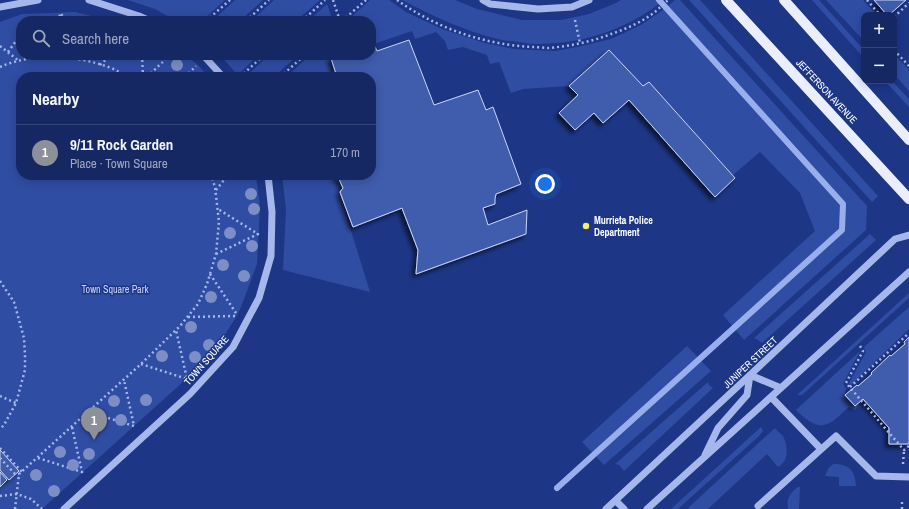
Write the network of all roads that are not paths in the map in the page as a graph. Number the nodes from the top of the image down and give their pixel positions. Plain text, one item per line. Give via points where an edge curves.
1 (38, 0) edge
2 (89, 0) edge
3 (483, 0) edge
4 (588, 0) edge
5 (726, 0) edge
6 (784, 0) edge
7 (0, 7) edge
8 (139, 16) edge
9 (208, 60) edge
10 (218, 72) edge
11 (909, 140) edge
12 (269, 180) edge
13 (909, 199) edge
14 (909, 235) edge
15 (909, 272) edge
16 (750, 375) junction
17 (781, 388) junction
18 (771, 397) junction
19 (821, 449) junction
20 (703, 459) junction
21 (909, 477) edge
22 (616, 501) junction
23 (758, 508) edge
24 (64, 509) edge
25 (606, 509) edge
26 (624, 509) edge
27 (647, 509) edge

1 - 7 street
2 - 8 street
3 - 4 street via 490,4 538,10 572,7
5 - 13 main road, JEFFERSON AVENUE
6 - 11 main road
9 - 10 street
12 - 24 street, TOWN SQUARE via 272,212 271,256 259,298 233,347 190,394
14 - 16 street, JUNIPER STREET via 895,239
15 - 17 street
16 - 17 street
16 - 20 street via 747,395 718,428
16 - 22 street, JUNIPER STREET
17 - 18 street
18 - 19 street
18 - 20 street
19 - 21 street via 836,436 876,476
19 - 23 street
20 - 27 street
22 - 25 street, JUNIPER STREET
22 - 26 street

